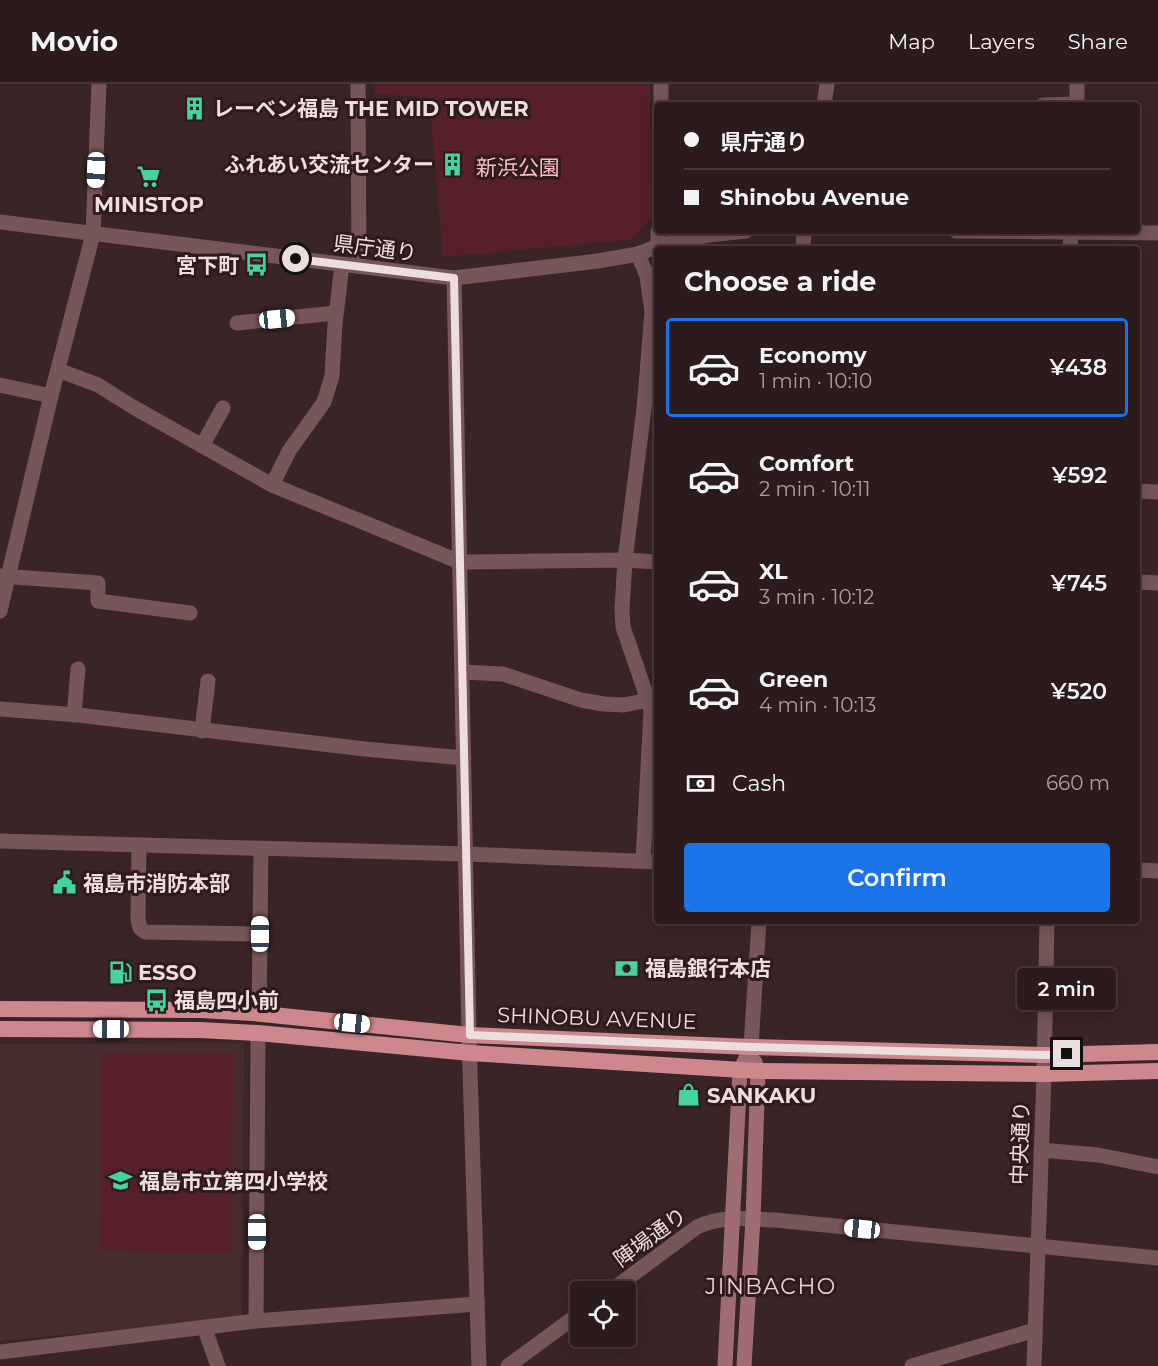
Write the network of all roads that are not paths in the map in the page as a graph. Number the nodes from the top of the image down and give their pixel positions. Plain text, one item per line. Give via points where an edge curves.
1 (99, 84) edge
2 (358, 84) edge
3 (661, 84) edge
4 (827, 84) edge
5 (1077, 84) edge
6 (661, 102) edge
7 (824, 102) edge
8 (1077, 102) edge
9 (0, 222) edge
10 (1140, 233) edge
11 (1158, 233) edge
12 (93, 234) junction
13 (724, 234) edge
14 (658, 239) edge
15 (638, 254) junction
16 (342, 265) junction
17 (359, 266) junction
18 (454, 278) junction
19 (336, 313) junction
20 (237, 323) dead end
21 (58, 370) junction
22 (0, 385) edge
23 (51, 396) junction
24 (223, 408) dead end
25 (202, 446) junction
26 (272, 485) junction
27 (1140, 491) edge
28 (1158, 492) edge
29 (625, 560) junction
30 (460, 562) junction
31 (654, 562) edge
32 (4, 577) edge
33 (1140, 582) edge
34 (1158, 583) edge
35 (0, 611) edge
36 (189, 613) dead end
37 (78, 669) dead end
38 (462, 672) junction
39 (208, 681) dead end
40 (648, 700) junction
41 (0, 709) edge
42 (74, 715) junction
43 (202, 731) junction
44 (464, 758) junction
45 (0, 841) edge
46 (139, 845) junction
47 (261, 849) junction
48 (466, 854) junction
49 (650, 861) edge
50 (1140, 870) edge
51 (1158, 871) edge
52 (759, 924) edge
53 (1047, 924) edge
54 (260, 934) junction
55 (0, 1009) edge
56 (259, 1014) junction
57 (0, 1029) edge
58 (258, 1033) junction
59 (470, 1035) junction
60 (751, 1047) junction
61 (1158, 1052) edge
62 (470, 1053) junction
63 (1044, 1055) junction
64 (740, 1071) junction
65 (758, 1071) junction
66 (1158, 1071) edge
67 (1044, 1074) junction
68 (1041, 1150) junction
69 (1158, 1167) edge
70 (733, 1219) junction
71 (753, 1219) junction
72 (1038, 1247) junction
73 (1158, 1258) edge
74 (624, 1281) edge
75 (477, 1304) junction
76 (570, 1320) edge
77 (256, 1321) junction
78 (204, 1327) junction
79 (1035, 1330) junction
80 (0, 1352) edge
81 (942, 1362) edge
82 (218, 1366) edge
83 (479, 1366) edge
84 (508, 1366) edge
85 (724, 1366) edge
86 (744, 1366) edge
87 (912, 1366) edge
88 (1034, 1366) edge

1 - 12 street
2 - 17 street
3 - 6 street
4 - 7 street
5 - 8 street
9 - 12 street, 県庁通り
10 - 11 street
12 - 16 street, 県庁通り
12 - 21 street
13 - 14 street
14 - 15 street, 県庁通り
15 - 18 street, 県庁通り
15 - 29 street via 647,276 652,312
16 - 17 street, 県庁通り
16 - 19 street
17 - 18 street, 県庁通り
18 - 30 street
19 - 20 street
19 - 26 street via 332,376 324,402 289,451
21 - 23 street
21 - 25 street via 98,385
22 - 23 street
23 - 32 street
24 - 25 street
25 - 26 street
26 - 30 street
27 - 28 street
29 - 30 street
29 - 31 street
29 - 40 street via 623,627
30 - 38 street
32 - 35 street
32 - 36 street via 98,583 98,602
33 - 34 street
37 - 42 street
38 - 40 street via 503,674 604,705
38 - 44 street
39 - 43 street
40 - 49 street
41 - 42 street
42 - 43 street
43 - 44 street
44 - 48 street
45 - 46 street
46 - 47 street
46 - 54 street via 138,919 145,932
47 - 48 street
47 - 54 street
48 - 49 street
48 - 59 street
50 - 51 street
52 - 60 street
53 - 63 street, 中央通り
54 - 56 street
55 - 56 highway, SHINOBU AVENUE
56 - 59 highway, SHINOBU AVENUE
57 - 58 highway, SHINOBU AVENUE
58 - 62 highway, SHINOBU AVENUE
58 - 77 street
59 - 60 highway, SHINOBU AVENUE
59 - 62 street
60 - 63 highway, SHINOBU AVENUE
60 - 64 main road
60 - 65 main road
61 - 63 highway, SHINOBU AVENUE
62 - 64 highway, SHINOBU AVENUE
62 - 75 street
63 - 67 street, 中央通り
64 - 65 highway, SHINOBU AVENUE
64 - 70 main road
65 - 67 highway, SHINOBU AVENUE
65 - 71 main road
66 - 67 highway, SHINOBU AVENUE
67 - 68 street, 中央通り
68 - 69 street via 1098,1155
68 - 72 street, 中央通り
70 - 71 street, 陣場通り
70 - 74 street, 陣場通り via 705,1223
70 - 85 main road
71 - 72 street, 陣場通り
71 - 86 main road
72 - 73 street, 陣場通り
72 - 79 street, 中央通り
75 - 77 street
75 - 83 street
76 - 84 street
77 - 78 street
78 - 80 street
78 - 82 street
79 - 81 street
79 - 88 street, 中央通り
81 - 87 street

